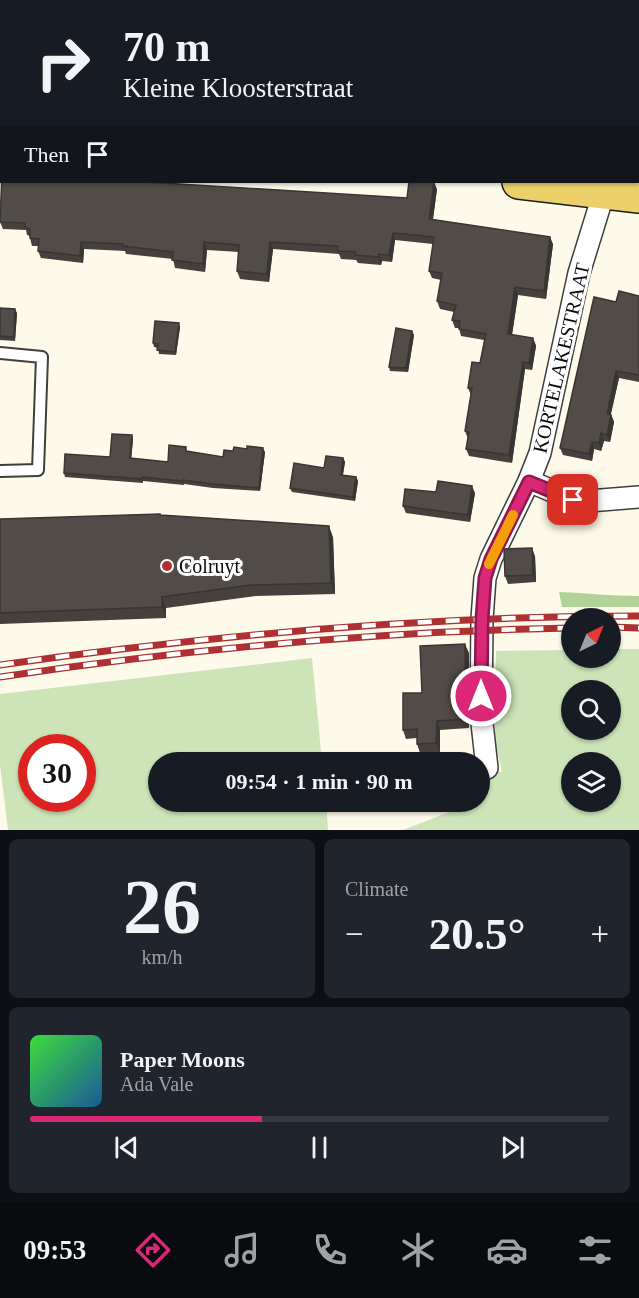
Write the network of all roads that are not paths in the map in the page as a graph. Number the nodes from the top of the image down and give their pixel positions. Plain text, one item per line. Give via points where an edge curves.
1 (528, 183) edge
2 (604, 192) junction
3 (639, 196) edge
4 (0, 353) edge
5 (0, 471) edge
6 (529, 482) junction
7 (639, 497) edge
8 (485, 752) edge

1 - 2 main road
2 - 3 main road
2 - 6 street, KORTELAKESTRAAT via 579,273 540,453
4 - 5 lane via 42,357 38,470
6 - 7 street via 573,500
6 - 8 street, KORTELAKESTRAAT via 491,559 484,588 481,714

